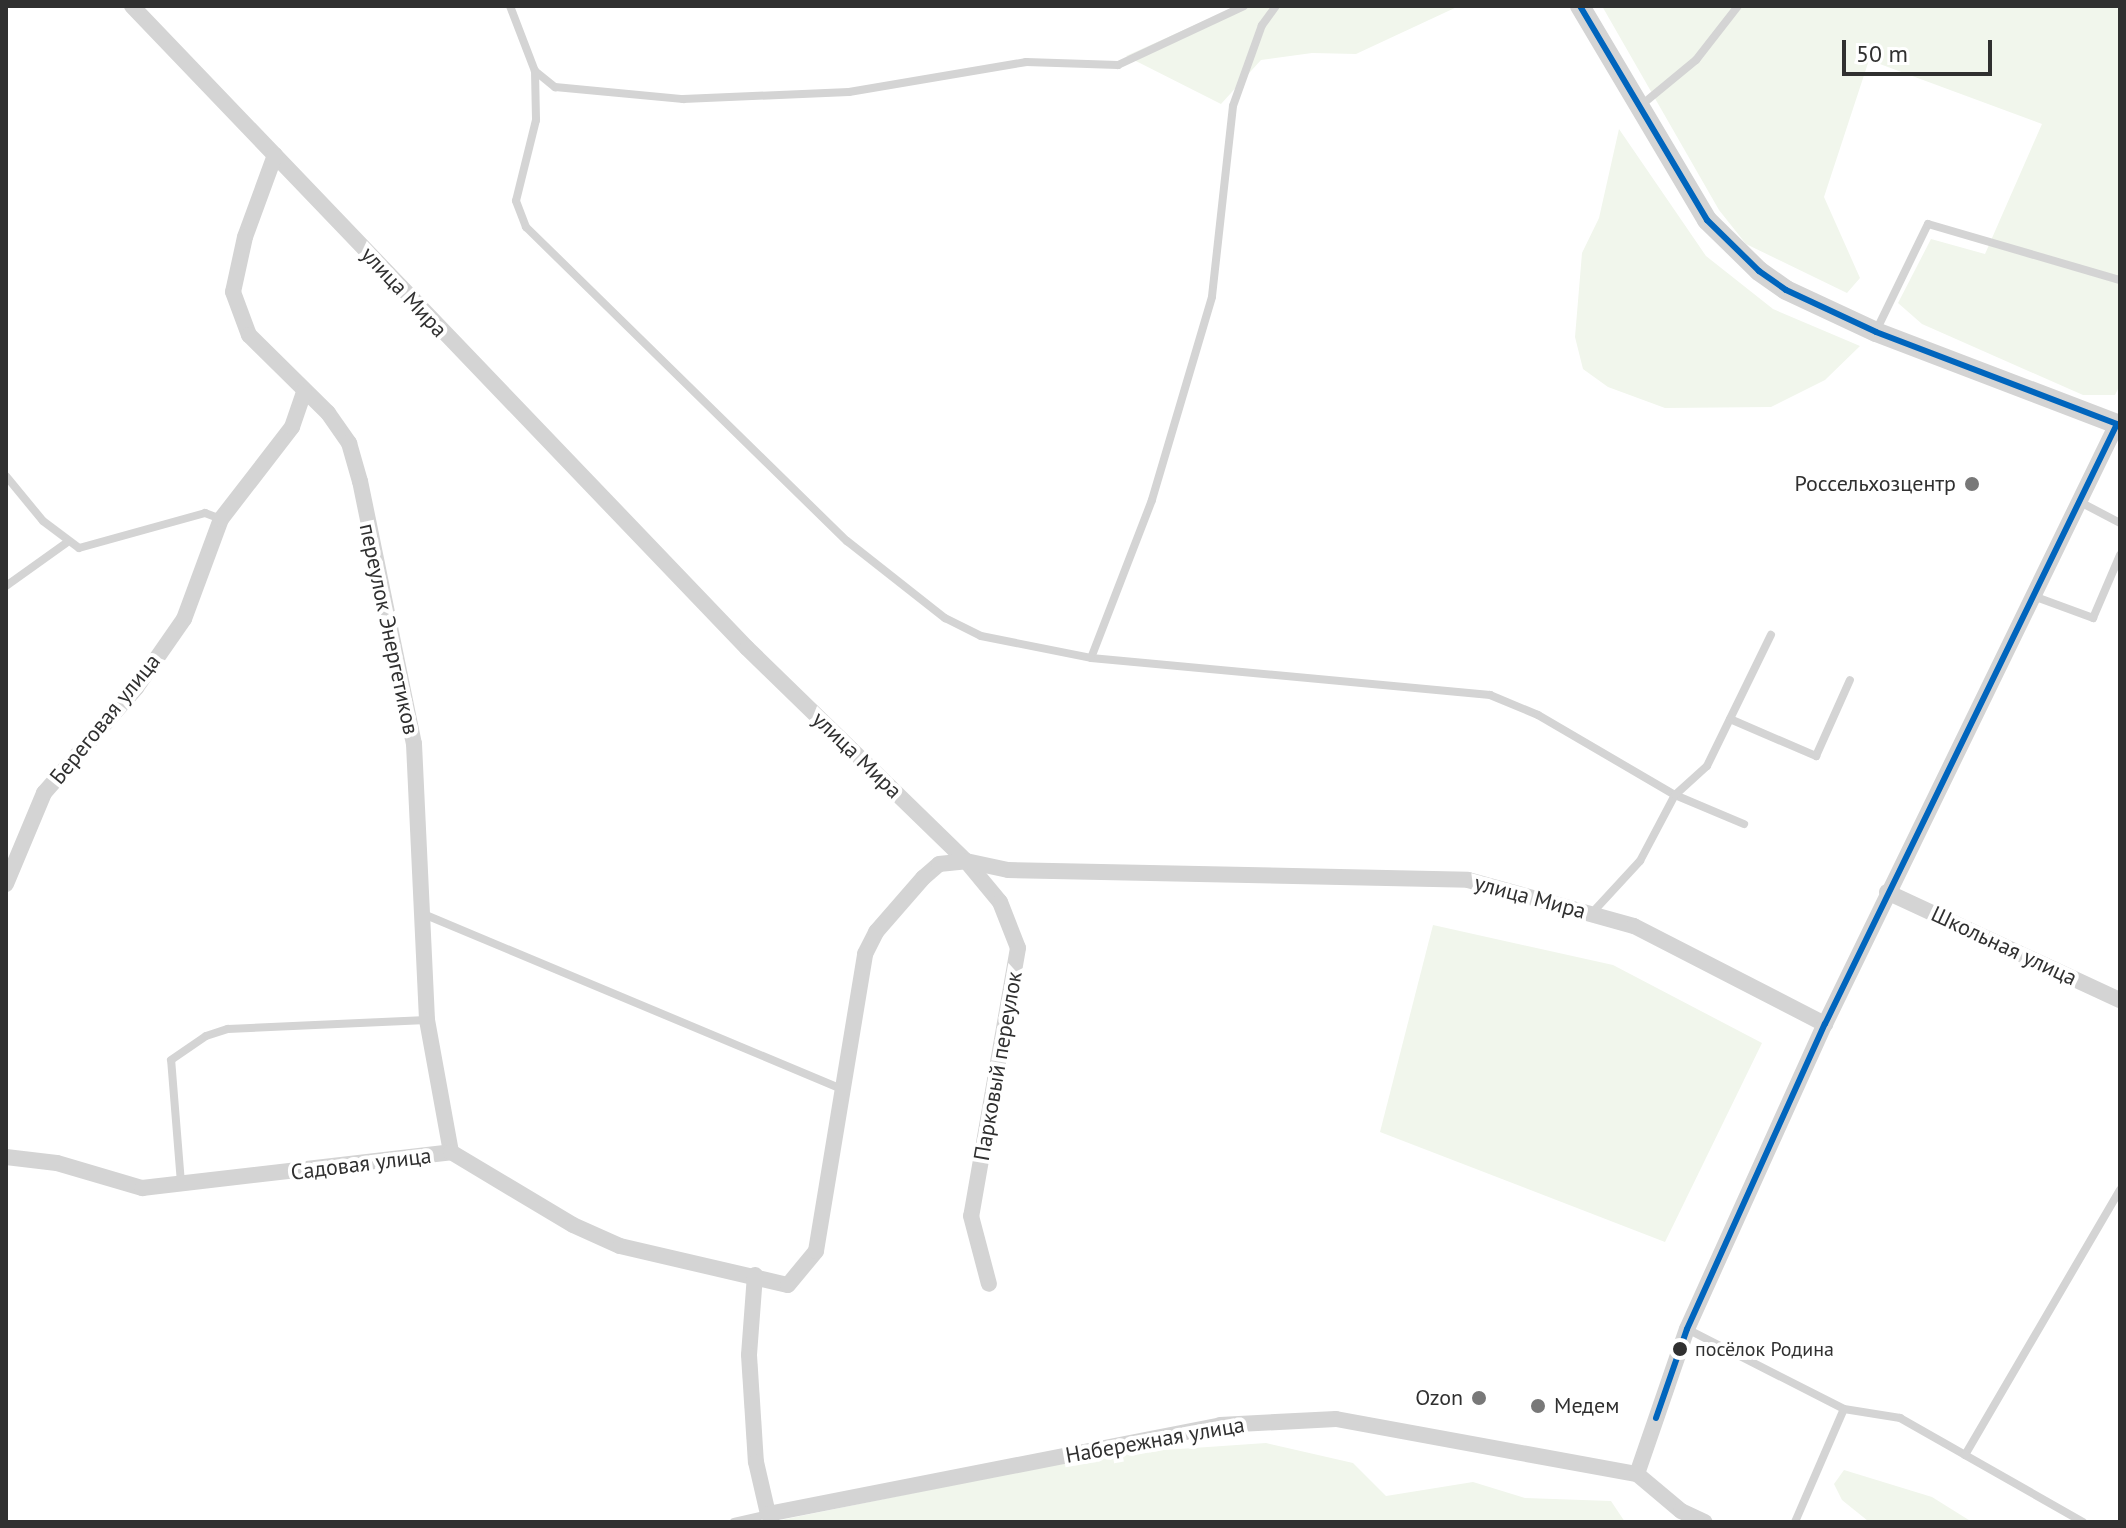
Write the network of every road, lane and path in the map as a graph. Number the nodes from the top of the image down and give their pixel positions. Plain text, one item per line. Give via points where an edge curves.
1 (132, 6) edge
2 (510, 6) edge
3 (1244, 6) edge
4 (1276, 6) edge
5 (1580, 6) edge
6 (1738, 6) edge
7 (535, 71) junction
8 (1639, 108) junction
9 (275, 155) junction
10 (2120, 280) edge
11 (1876, 332) junction
12 (304, 392) junction
13 (2118, 425) edge
14 (6, 476) edge
15 (2082, 503) junction
16 (221, 519) junction
17 (2120, 523) edge
18 (66, 543) junction
19 (2120, 555) edge
20 (6, 586) edge
21 (2036, 597) junction
22 (1771, 635) dead end
23 (1091, 658) junction
24 (1850, 680) dead end
25 (1730, 719) junction
26 (1675, 795) junction
27 (1744, 824) dead end
28 (966, 861) junction
29 (6, 884) edge
30 (1887, 892) junction
31 (421, 913) junction
32 (1591, 914) junction
33 (2120, 1000) edge
34 (427, 1020) junction
35 (1825, 1024) junction
36 (840, 1088) junction
37 (451, 1152) junction
38 (6, 1157) edge
39 (182, 1186) junction
40 (2120, 1190) edge
41 (755, 1275) junction
42 (989, 1284) dead end
43 (1687, 1329) junction
44 (1844, 1409) junction
45 (1965, 1455) junction
46 (1637, 1474) junction
47 (768, 1514) junction
48 (734, 1522) edge
49 (1705, 1522) edge
50 (1795, 1522) edge
51 (2083, 1522) edge

1 - 9 street, улица Мира
2 - 7 lane
3 - 7 lane via 1118,65 1026,62 849,92 683,99 555,87
4 - 23 lane via 1262,25 1233,106 1212,297 1152,500
5 - 8 street
6 - 8 lane via 1696,60
7 - 23 lane via 536,120 516,201 526,227 847,541 945,618 981,636
8 - 11 street via 1707,220 1759,271 1786,290
9 - 12 street, переулок Энергетиков via 245,237 233,292 249,335
9 - 28 street, улица Мира via 747,648
10 - 11 lane via 1928,224
11 - 13 street
12 - 16 street, Береговая улица via 292,427
12 - 31 street, переулок Энергетиков via 328,413 349,443 360,481 414,744
13 - 15 street
14 - 18 lane
15 - 17 lane
15 - 21 street
16 - 18 lane via 205,513 89,547
16 - 29 street, Береговая улица via 184,619 136,688 44,793
18 - 20 lane
19 - 21 lane via 2093,618
21 - 30 street
22 - 25 lane
23 - 26 lane via 1490,695 1538,715
24 - 25 lane via 1816,756
25 - 26 lane via 1707,766
26 - 27 lane
26 - 32 lane via 1640,861
28 - 32 street, улица Мира via 1008,870 1468,880
28 - 36 street via 939,864 876,932 858,980
28 - 42 street, Парковый переулок via 1000,902 1018,948 971,1216
30 - 33 street, Школьная улица
30 - 35 street
31 - 34 street, переулок Энергетиков
31 - 36 lane
32 - 35 street, улица Мира via 1634,926
34 - 37 street, переулок Энергетиков
34 - 39 lane via 228,1029 206,1036 171,1060
35 - 43 street
36 - 41 street, Садовая улица via 816,1251 788,1285
37 - 39 street, Садовая улица
37 - 41 street, Садовая улица via 608,1241
38 - 39 street, Садовая улица via 57,1163 142,1188
40 - 45 lane
41 - 47 street via 749,1355 756,1462
43 - 44 lane
43 - 46 street
44 - 45 lane via 1900,1418
44 - 50 lane
45 - 51 lane
46 - 47 street, Набережная улица via 1321,1420 1220,1425
46 - 49 street via 1681,1511
47 - 48 lane, Набережная улица

